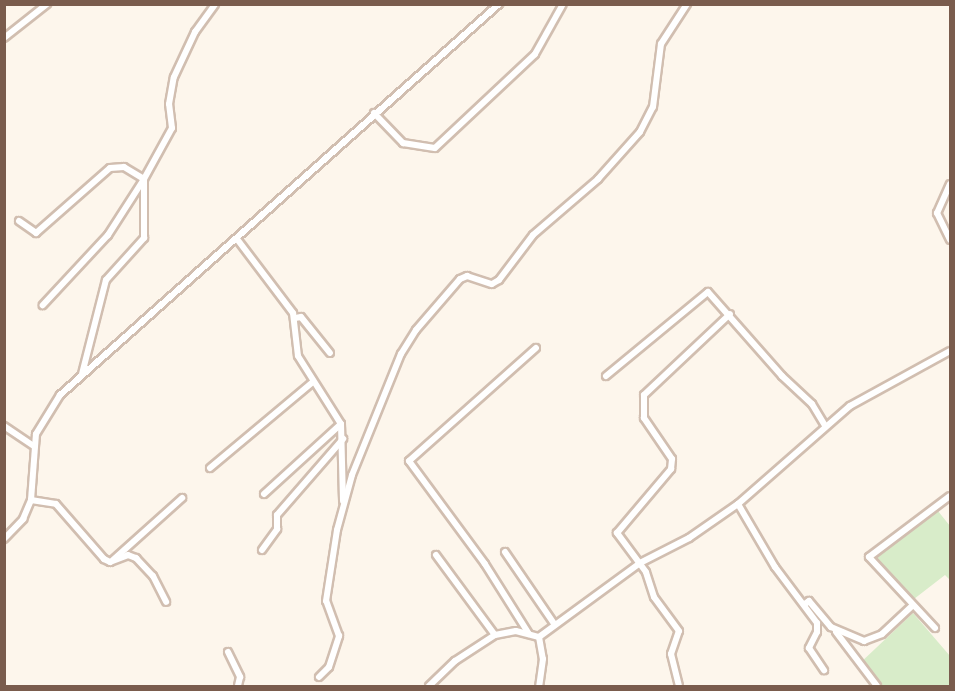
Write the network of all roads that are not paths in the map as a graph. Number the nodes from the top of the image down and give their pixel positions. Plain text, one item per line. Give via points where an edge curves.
1 (215, 4) edge
2 (499, 4) edge
3 (563, 4) edge
4 (687, 4) edge
5 (42, 6) edge
6 (4, 38) edge
7 (374, 113) junction
8 (144, 179) junction
9 (951, 184) edge
10 (19, 221) dead end
11 (237, 239) junction
12 (951, 240) edge
13 (43, 305) dead end
14 (730, 314) junction
15 (295, 318) junction
16 (536, 348) dead end
17 (951, 351) edge
18 (330, 353) dead end
19 (82, 375) junction
20 (606, 375) dead end
21 (313, 382) junction
22 (341, 424) junction
23 (4, 426) edge
24 (825, 426) junction
25 (343, 439) junction
26 (33, 447) junction
27 (210, 468) dead end
28 (264, 494) dead end
29 (951, 496) edge
30 (182, 498) dead end
31 (31, 501) junction
32 (344, 504) junction
33 (738, 504) junction
34 (4, 539) edge
35 (262, 550) dead end
36 (505, 552) dead end
37 (436, 555) dead end
38 (110, 562) junction
39 (640, 563) junction
40 (166, 602) dead end
41 (805, 604) junction
42 (912, 606) junction
43 (555, 625) junction
44 (935, 628) dead end
45 (834, 629) junction
46 (530, 634) junction
47 (495, 635) junction
48 (539, 637) junction
49 (228, 652) dead end
50 (824, 670) dead end
51 (320, 677) dead end
52 (238, 687) edge
53 (429, 687) edge
54 (539, 687) edge
55 (679, 687) edge
56 (877, 687) edge

1 - 8 street via 195,32 174,77 169,104 172,128
2 - 7 street
3 - 7 street via 535,54 435,148 403,143
4 - 32 street via 661,44 653,107 640,132 598,179 533,235 499,280 492,284 467,276 460,279 409,340 382,397
5 - 6 street
7 - 11 street
8 - 10 street via 124,167 110,168 36,233
8 - 13 street via 108,235
8 - 19 street via 144,238 106,280
9 - 12 street via 937,213
11 - 15 street
11 - 19 street via 113,352
14 - 20 street via 708,292
14 - 24 street via 771,364 812,404
14 - 39 street via 678,360 642,400 644,418 672,459 671,469 617,533
15 - 18 street via 301,317
15 - 21 street via 298,356
16 - 46 street via 409,461 485,564
17 - 24 street via 850,406
19 - 26 street via 45,416
21 - 22 street
21 - 27 street
22 - 25 street
22 - 28 street
23 - 26 street
24 - 33 street
25 - 32 street
25 - 35 street via 277,515 277,529
26 - 31 street
29 - 42 street via 869,557
30 - 38 street
31 - 34 street via 23,519
31 - 38 street via 56,504
32 - 51 street via 327,592 328,608 339,636 329,667
33 - 39 street via 689,538
33 - 41 street via 775,567
36 - 43 street
37 - 47 street
38 - 40 street via 128,555 136,558 153,576
39 - 43 street
39 - 55 street via 654,597 679,631 671,654
41 - 45 street via 809,601
41 - 50 street via 818,628 810,651
42 - 44 street
42 - 45 street via 882,634 864,641
43 - 48 street
45 - 56 street
46 - 47 street via 516,631
46 - 48 street
47 - 53 street via 455,661
48 - 54 street via 543,659
49 - 52 street via 240,676

